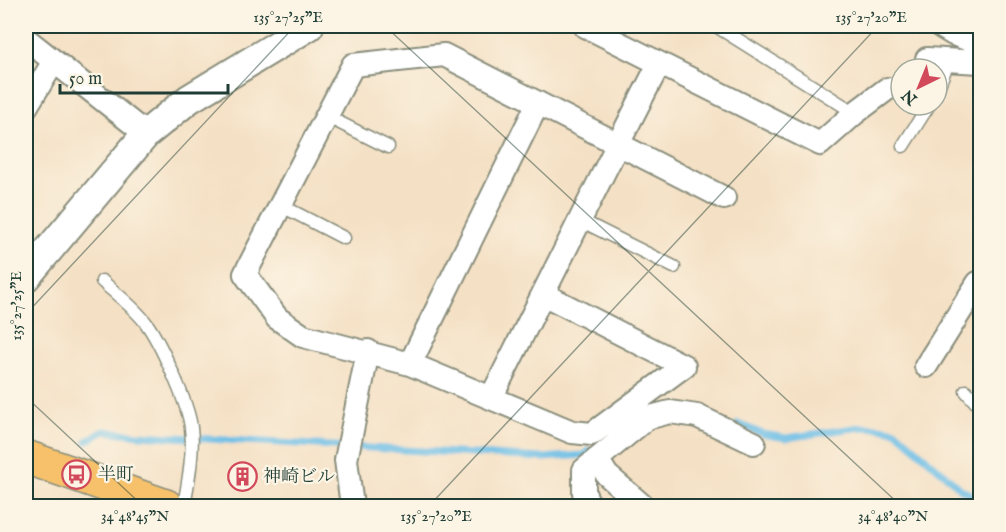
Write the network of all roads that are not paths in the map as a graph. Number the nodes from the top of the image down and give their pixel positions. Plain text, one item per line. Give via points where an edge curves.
1 (309, 26) edge
2 (585, 26) edge
3 (716, 26) edge
4 (940, 26) edge
5 (26, 39) edge
6 (981, 45) edge
7 (949, 61) edge
8 (981, 62) edge
9 (53, 63) junction
10 (659, 64) junction
11 (887, 89) dead end
12 (538, 104) junction
13 (26, 107) edge
14 (855, 113) junction
15 (326, 116) junction
16 (921, 117) edge
17 (146, 134) junction
18 (618, 144) junction
19 (903, 146) dead end
20 (388, 147) dead end
21 (724, 198) dead end
22 (280, 205) junction
23 (580, 220) junction
24 (344, 238) dead end
25 (674, 267) dead end
26 (26, 277) edge
27 (102, 281) dead end
28 (981, 285) edge
29 (543, 294) junction
30 (368, 351) junction
31 (410, 364) junction
32 (926, 366) dead end
33 (966, 391) dead end
34 (490, 398) junction
35 (981, 407) edge
36 (754, 442) dead end
37 (599, 446) junction
38 (26, 457) edge
39 (166, 507) edge
40 (184, 507) edge
41 (352, 507) edge
42 (590, 507) edge
43 (643, 507) edge

1 - 17 street via 189,99
2 - 10 street
3 - 14 lane
4 - 6 street
5 - 9 street
7 - 8 street
9 - 13 street
9 - 17 street
10 - 14 street via 820,144
10 - 18 street
11 - 14 street
12 - 15 street via 444,55 353,65
12 - 18 street
12 - 31 street
15 - 20 lane
15 - 22 street
16 - 19 lane
17 - 26 street
18 - 21 street
18 - 23 street
22 - 24 lane
22 - 30 street via 244,274 277,318 303,336
23 - 25 lane
23 - 29 street
27 - 40 lane via 145,322 186,404 191,443
28 - 32 street via 978,283
29 - 34 street
29 - 37 street via 684,366
30 - 31 street
30 - 41 street via 349,446
31 - 34 street
33 - 35 lane
34 - 37 street
36 - 37 street via 697,416 670,412 647,418
37 - 42 street via 584,470 584,494
37 - 43 street via 607,475
38 - 39 highway

